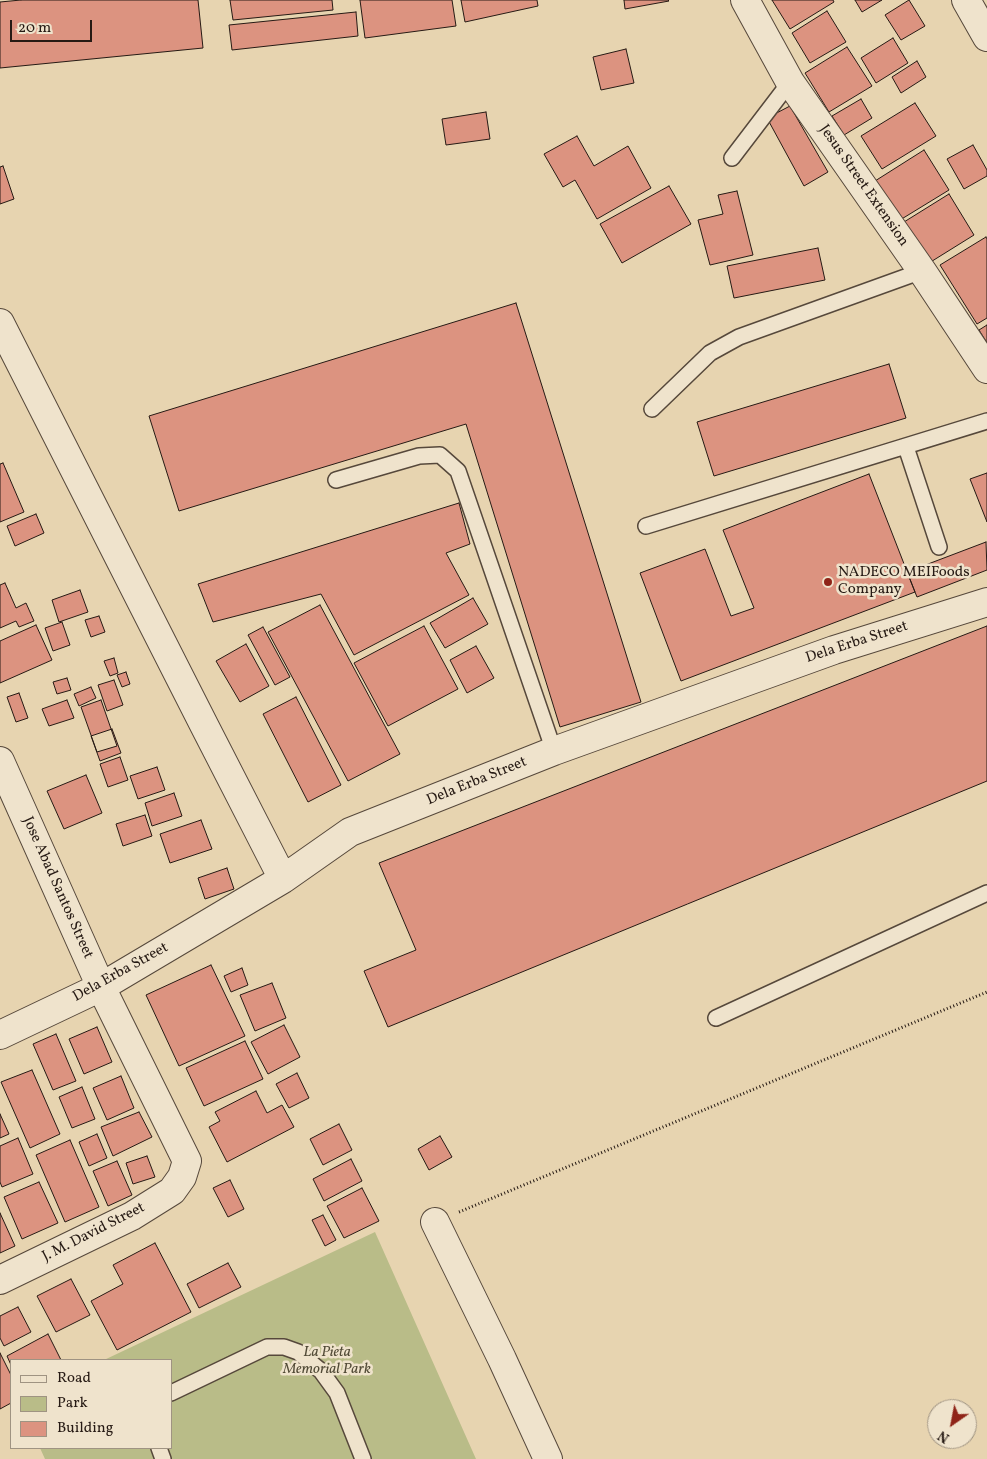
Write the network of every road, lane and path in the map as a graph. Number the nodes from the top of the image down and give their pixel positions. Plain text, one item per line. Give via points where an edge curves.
1 (746, 0) edge
2 (966, 0) edge
3 (987, 37) edge
4 (790, 82) junction
5 (732, 158) dead end
6 (922, 271) junction
7 (0, 323) edge
8 (987, 369) edge
9 (652, 409) dead end
10 (987, 421) edge
11 (906, 447) junction
12 (336, 480) dead end
13 (646, 526) dead end
14 (939, 547) dead end
15 (987, 602) edge
16 (554, 751) junction
17 (0, 761) edge
18 (284, 879) junction
19 (987, 893) edge
20 (101, 987) junction
21 (987, 992) edge
22 (716, 1018) dead end
23 (0, 1035) edge
24 (182, 1177) joint
25 (435, 1222) joint
26 (0, 1280) edge
27 (172, 1393) edge
28 (363, 1459) edge
29 (548, 1459) edge

1 - 4 street, Jesus Street Extension
2 - 3 street
4 - 5 lane
4 - 6 street, Jesus Street Extension
6 - 8 street, Jesus Street Extension
6 - 9 lane via 739,337 710,353
7 - 18 street
10 - 11 lane
11 - 13 lane
11 - 14 lane
12 - 16 lane via 419,456 440,455 458,471
15 - 16 street, Dela Erba Street via 834,650
16 - 18 street, Dela Erba Street via 350,832
17 - 20 street, Jose Abad Santos Street
18 - 20 street, Dela Erba Street
19 - 22 lane
20 - 23 street, Dela Erba Street
20 - 24 street, Jose Abad Santos Street via 187,1160
21 - 25 path
24 - 26 street, J. M. David Street via 172,1191 132,1216
25 - 29 street
27 - 28 lane via 267,1347 284,1347 298,1352 321,1371 337,1393

